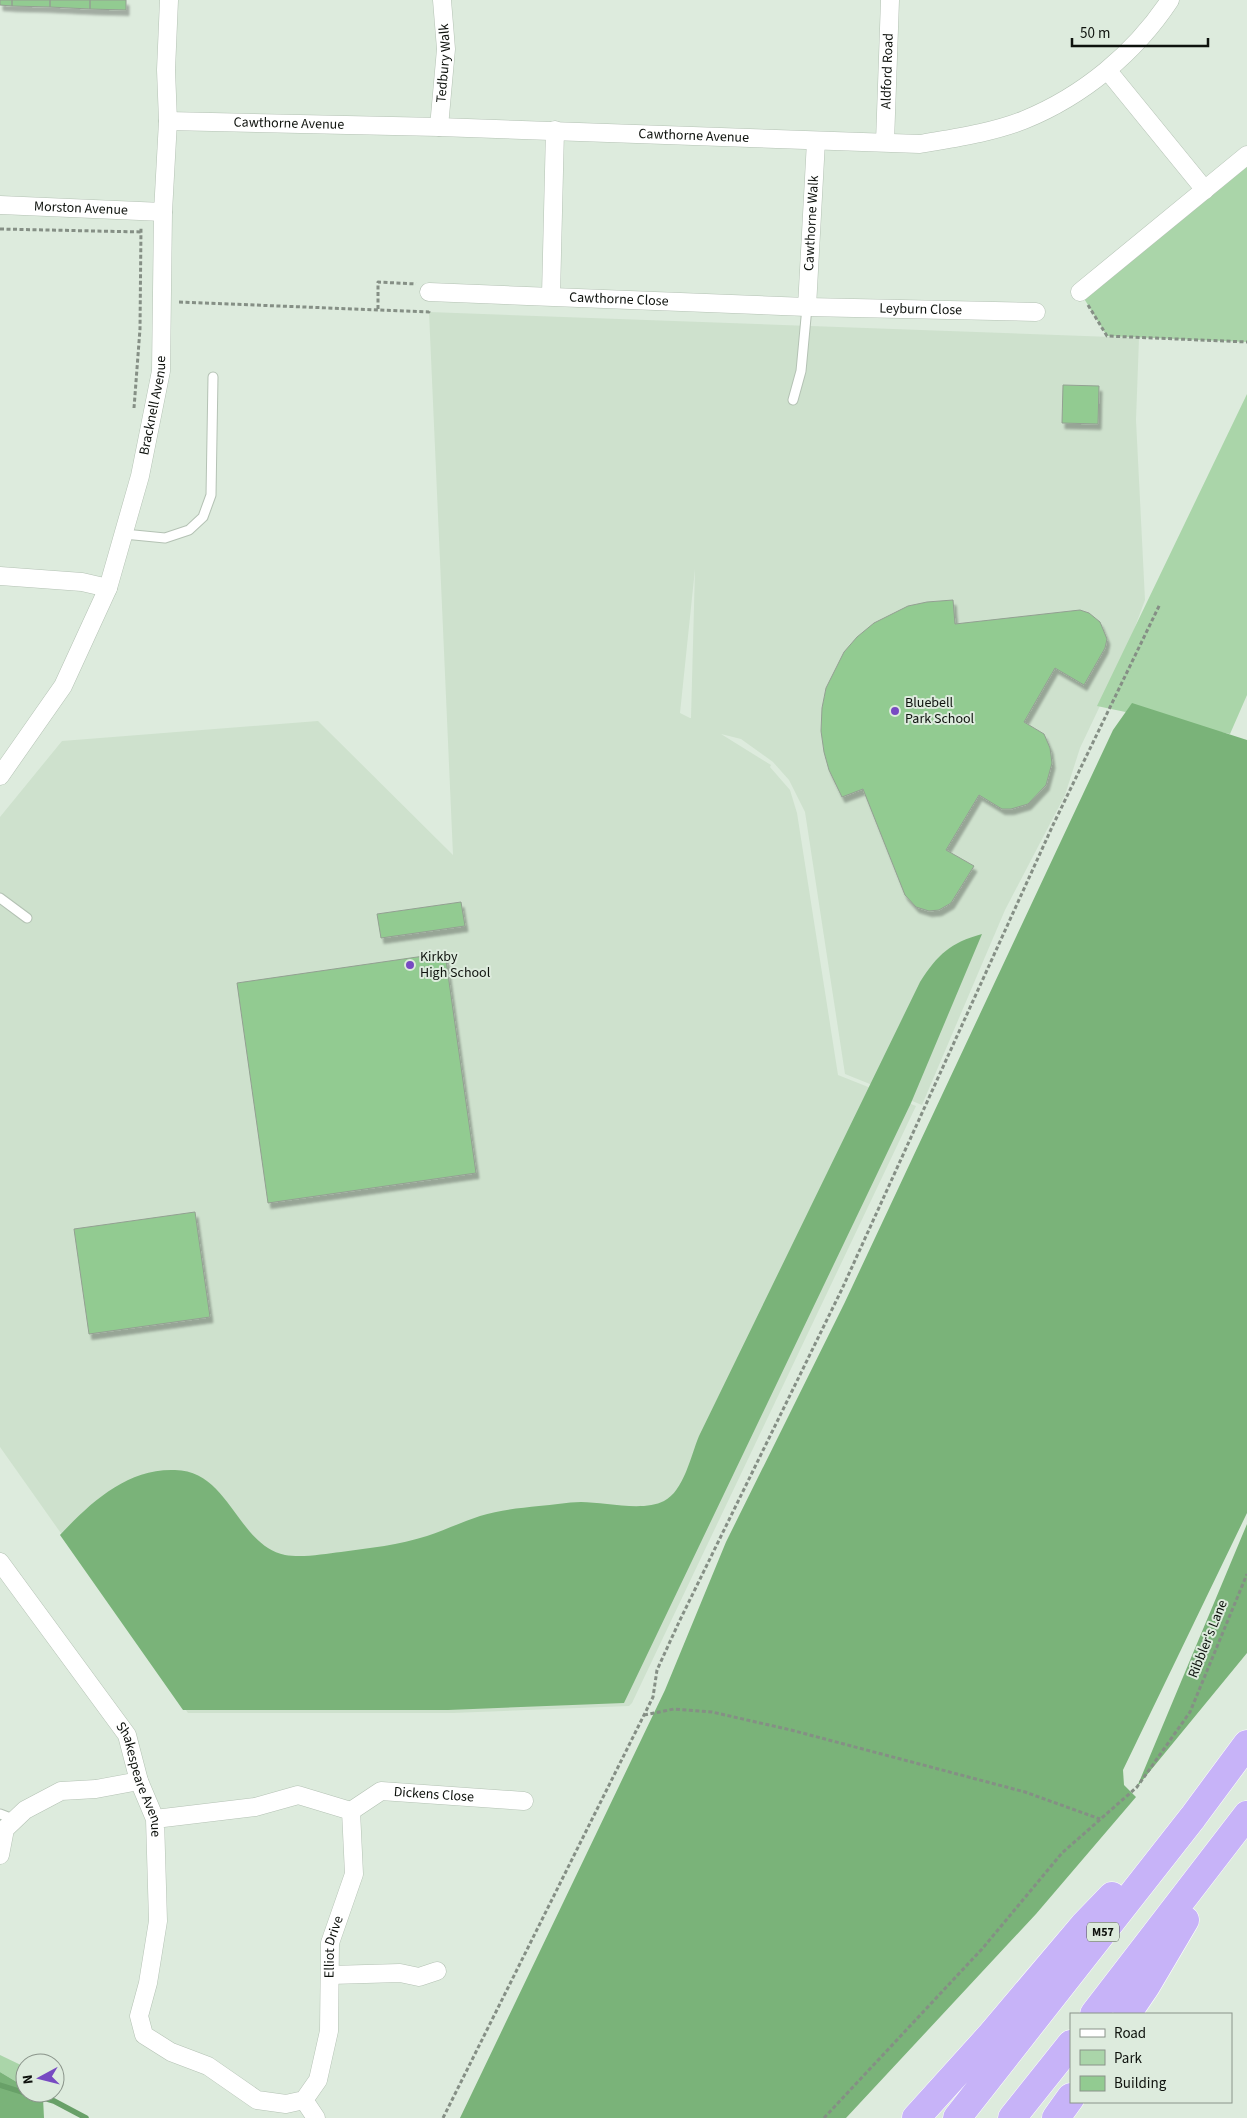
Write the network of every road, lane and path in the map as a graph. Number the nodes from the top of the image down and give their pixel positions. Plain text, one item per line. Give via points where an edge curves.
1 (169, 0) edge
2 (442, 0) edge
3 (890, 0) edge
4 (1170, 0) edge
5 (1108, 71) junction
6 (168, 121) junction
7 (439, 127) junction
8 (555, 130) junction
9 (816, 141) junction
10 (885, 142) junction
11 (1247, 155) edge
12 (1205, 190) junction
13 (0, 205) edge
14 (141, 212) junction
15 (163, 212) junction
16 (0, 229) edge
17 (141, 232) junction
18 (163, 233) junction
19 (429, 292) junction
20 (1080, 292) joint
21 (551, 296) junction
22 (162, 302) junction
23 (807, 307) junction
24 (378, 309) dead end
25 (1036, 312) dead end
26 (1247, 342) edge
27 (213, 377) dead end
28 (793, 400) dead end
29 (132, 417) dead end
30 (124, 534) junction
31 (0, 576) edge
32 (108, 588) junction
33 (1160, 604) dead end
34 (0, 776) edge
35 (0, 898) edge
36 (27, 918) dead end
37 (0, 1562) edge
38 (1247, 1574) edge
39 (644, 1715) junction
40 (1247, 1744) edge
41 (139, 1781) junction
42 (524, 1801) dead end
43 (350, 1812) junction
44 (7, 1817) edge
45 (1192, 1817) junction
46 (155, 1819) junction
47 (1100, 1819) junction
48 (1242, 1822) edge
49 (0, 1855) edge
50 (437, 1971) dead end
51 (331, 1974) junction
52 (1095, 2013) edge
53 (1128, 2013) edge
54 (1070, 2045) edge
55 (1070, 2098) edge
56 (304, 2100) junction
57 (316, 2118) edge
58 (443, 2118) edge
59 (824, 2118) edge
60 (916, 2118) edge
61 (957, 2118) edge
62 (1012, 2118) edge
63 (1056, 2118) edge

1 - 6 street, Bracknell Avenue
2 - 7 street, Tedbury Walk via 446,48
3 - 10 street, Aldford Road
4 - 5 street, Cawthorne Avenue
5 - 10 street, Cawthorne Avenue via 1024,120 979,133 920,144
5 - 12 street
6 - 7 street, Cawthorne Avenue
6 - 15 street, Bracknell Avenue
7 - 8 street, Cawthorne Avenue
8 - 9 street, Cawthorne Avenue
8 - 21 street
9 - 10 street, Cawthorne Avenue
9 - 23 street, Cawthorne Walk
11 - 12 street
12 - 20 street
13 - 14 street, Morston Avenue
14 - 15 street, Morston Avenue
14 - 17 path
15 - 18 street, Bracknell Avenue
16 - 17 path
17 - 18 path
17 - 29 path via 140,328
18 - 22 street, Bracknell Avenue
19 - 21 street, Cawthorne Close
19 - 22 path via 429,312
19 - 24 path via 429,284 378,282
20 - 26 path via 1107,336
21 - 23 street, Cawthorne Close
22 - 30 street, Bracknell Avenue via 161,371 140,476
23 - 25 street, Leyburn Close
23 - 28 lane via 801,371
27 - 30 lane via 211,495 203,517 189,530 164,538
30 - 32 street, Bracknell Avenue
31 - 32 street via 82,582
32 - 34 street, Bracknell Avenue via 63,686
33 - 39 path via 1053,825 842,1289 678,1622 657,1670 652,1697
35 - 36 lane
37 - 41 street, Shakespeare Avenue via 127,1735
38 - 47 path, Ribbler's Lane via 1190,1712 1137,1786
39 - 47 path via 674,1709 712,1712 1025,1792
39 - 58 path
40 - 45 highway, M57
41 - 44 street via 61,1791
41 - 46 street, Shakespeare Avenue
42 - 43 street, Dickens Close via 381,1791
43 - 46 street via 298,1796 255,1807
43 - 51 street, Elliot Drive via 354,1874 330,1943
44 - 49 street
45 - 60 highway, M57 via 1084,1925
45 - 61 highway, M57
46 - 56 street, Shakespeare Avenue via 158,1921 139,2016 144,2035 171,2052 208,2066 257,2100 286,2104
47 - 59 path, Ribbler's Lane via 1062,1853 982,1949
48 - 52 highway
48 - 53 highway
50 - 51 street via 420,1977 400,1973
51 - 56 street, Elliot Drive via 329,2031 318,2080
54 - 62 highway
55 - 63 highway
56 - 57 street

